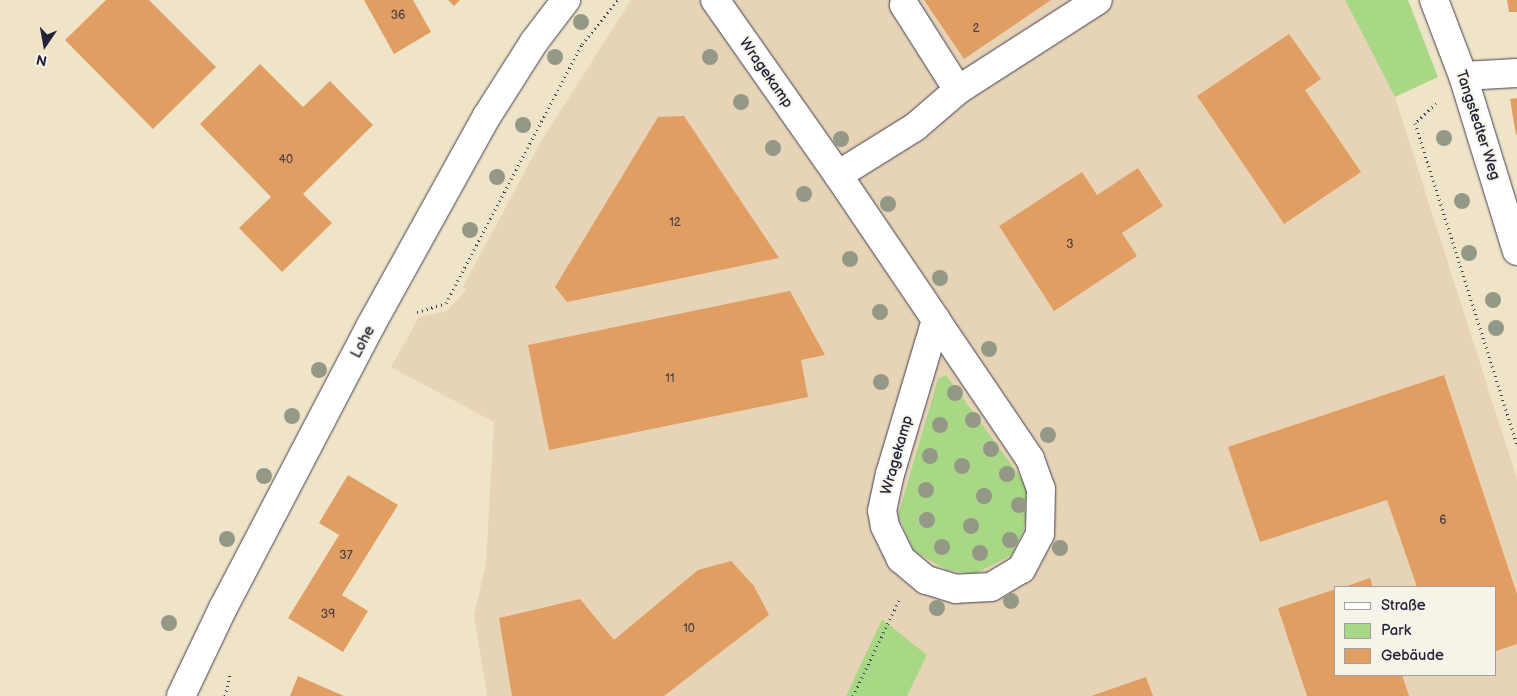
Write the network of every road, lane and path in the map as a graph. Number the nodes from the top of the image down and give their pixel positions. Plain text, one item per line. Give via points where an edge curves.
1 (566, 0) edge
2 (618, 0) edge
3 (715, 0) edge
4 (1098, 0) edge
5 (1434, 0) edge
6 (904, 5) dead end
7 (1517, 73) edge
8 (1463, 76) junction
9 (958, 90) junction
10 (838, 175) junction
11 (1517, 251) edge
12 (936, 320) junction
13 (372, 325) junction
14 (1517, 445) edge
15 (914, 574) junction
16 (181, 696) edge
17 (854, 696) edge

1 - 13 street, Lohe via 534,42 487,116
2 - 13 path via 582,44 446,303
3 - 10 street, Wragekamp
4 - 9 street
5 - 8 street, Tangstedter Weg
6 - 9 street
7 - 8 street
8 - 11 street, Tangstedter Weg
8 - 14 path via 1415,123
9 - 10 street via 915,127
10 - 12 street, Wragekamp
12 - 15 street, Wragekamp via 882,511 895,549
12 - 15 street, Wragekamp via 1030,459 1041,489 1042,518 1040,534 1029,559 1016,574 991,587 956,589 935,585
13 - 16 street, Lohe via 223,608
15 - 17 path via 887,623

